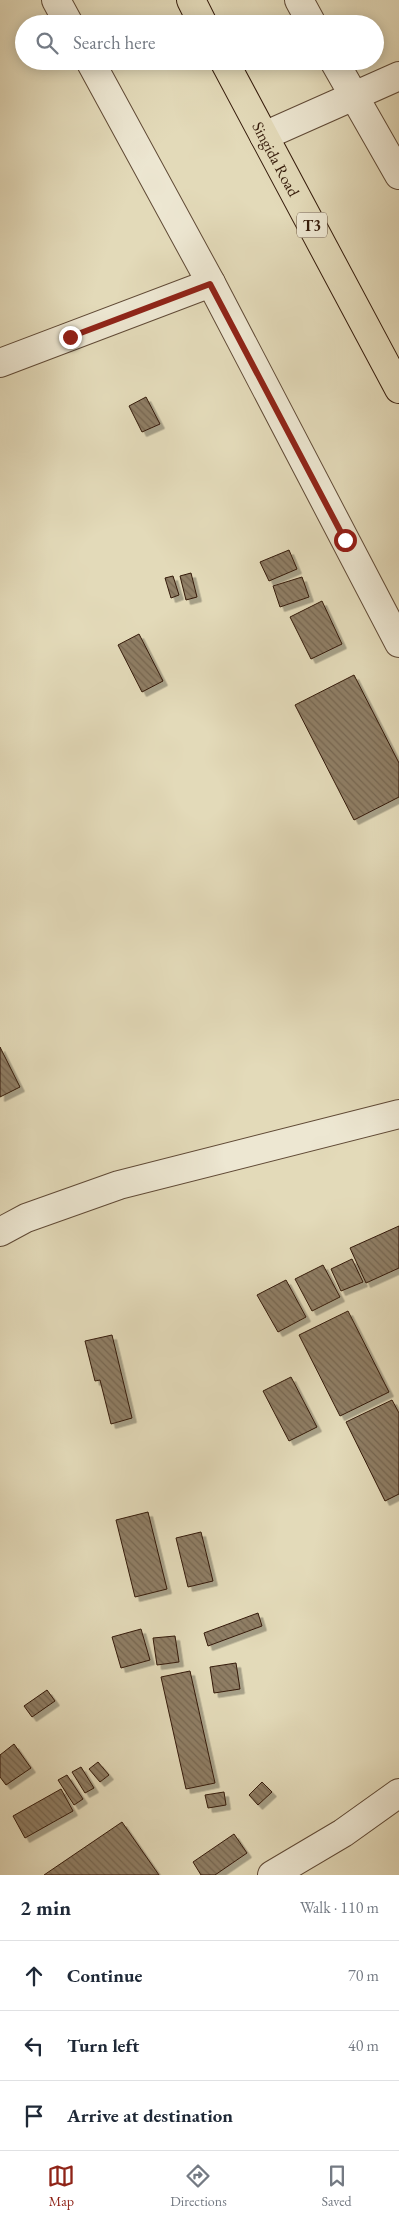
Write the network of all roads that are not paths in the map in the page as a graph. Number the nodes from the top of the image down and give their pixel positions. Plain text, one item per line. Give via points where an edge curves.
1 (56, 0) edge
2 (191, 0) edge
3 (299, 0) edge
4 (64, 15) edge
5 (199, 15) edge
6 (307, 15) edge
7 (95, 70) edge
8 (229, 70) edge
9 (339, 70) edge
10 (399, 76) edge
11 (354, 96) junction
12 (264, 136) junction
13 (399, 175) edge
14 (210, 284) junction
15 (0, 363) edge
16 (399, 389) edge
17 (399, 643) edge
18 (399, 1114) edge
19 (0, 1232) edge
20 (399, 1793) edge
21 (272, 1875) edge

1 - 4 street
2 - 5 highway
3 - 6 street
7 - 14 street
8 - 12 highway, Singida Road / T3
9 - 11 street
10 - 11 street
11 - 12 street
11 - 13 street
12 - 16 highway, Singida Road / T3
14 - 15 street
14 - 17 street
18 - 19 street via 119,1185 26,1218
20 - 21 street via 343,1833

